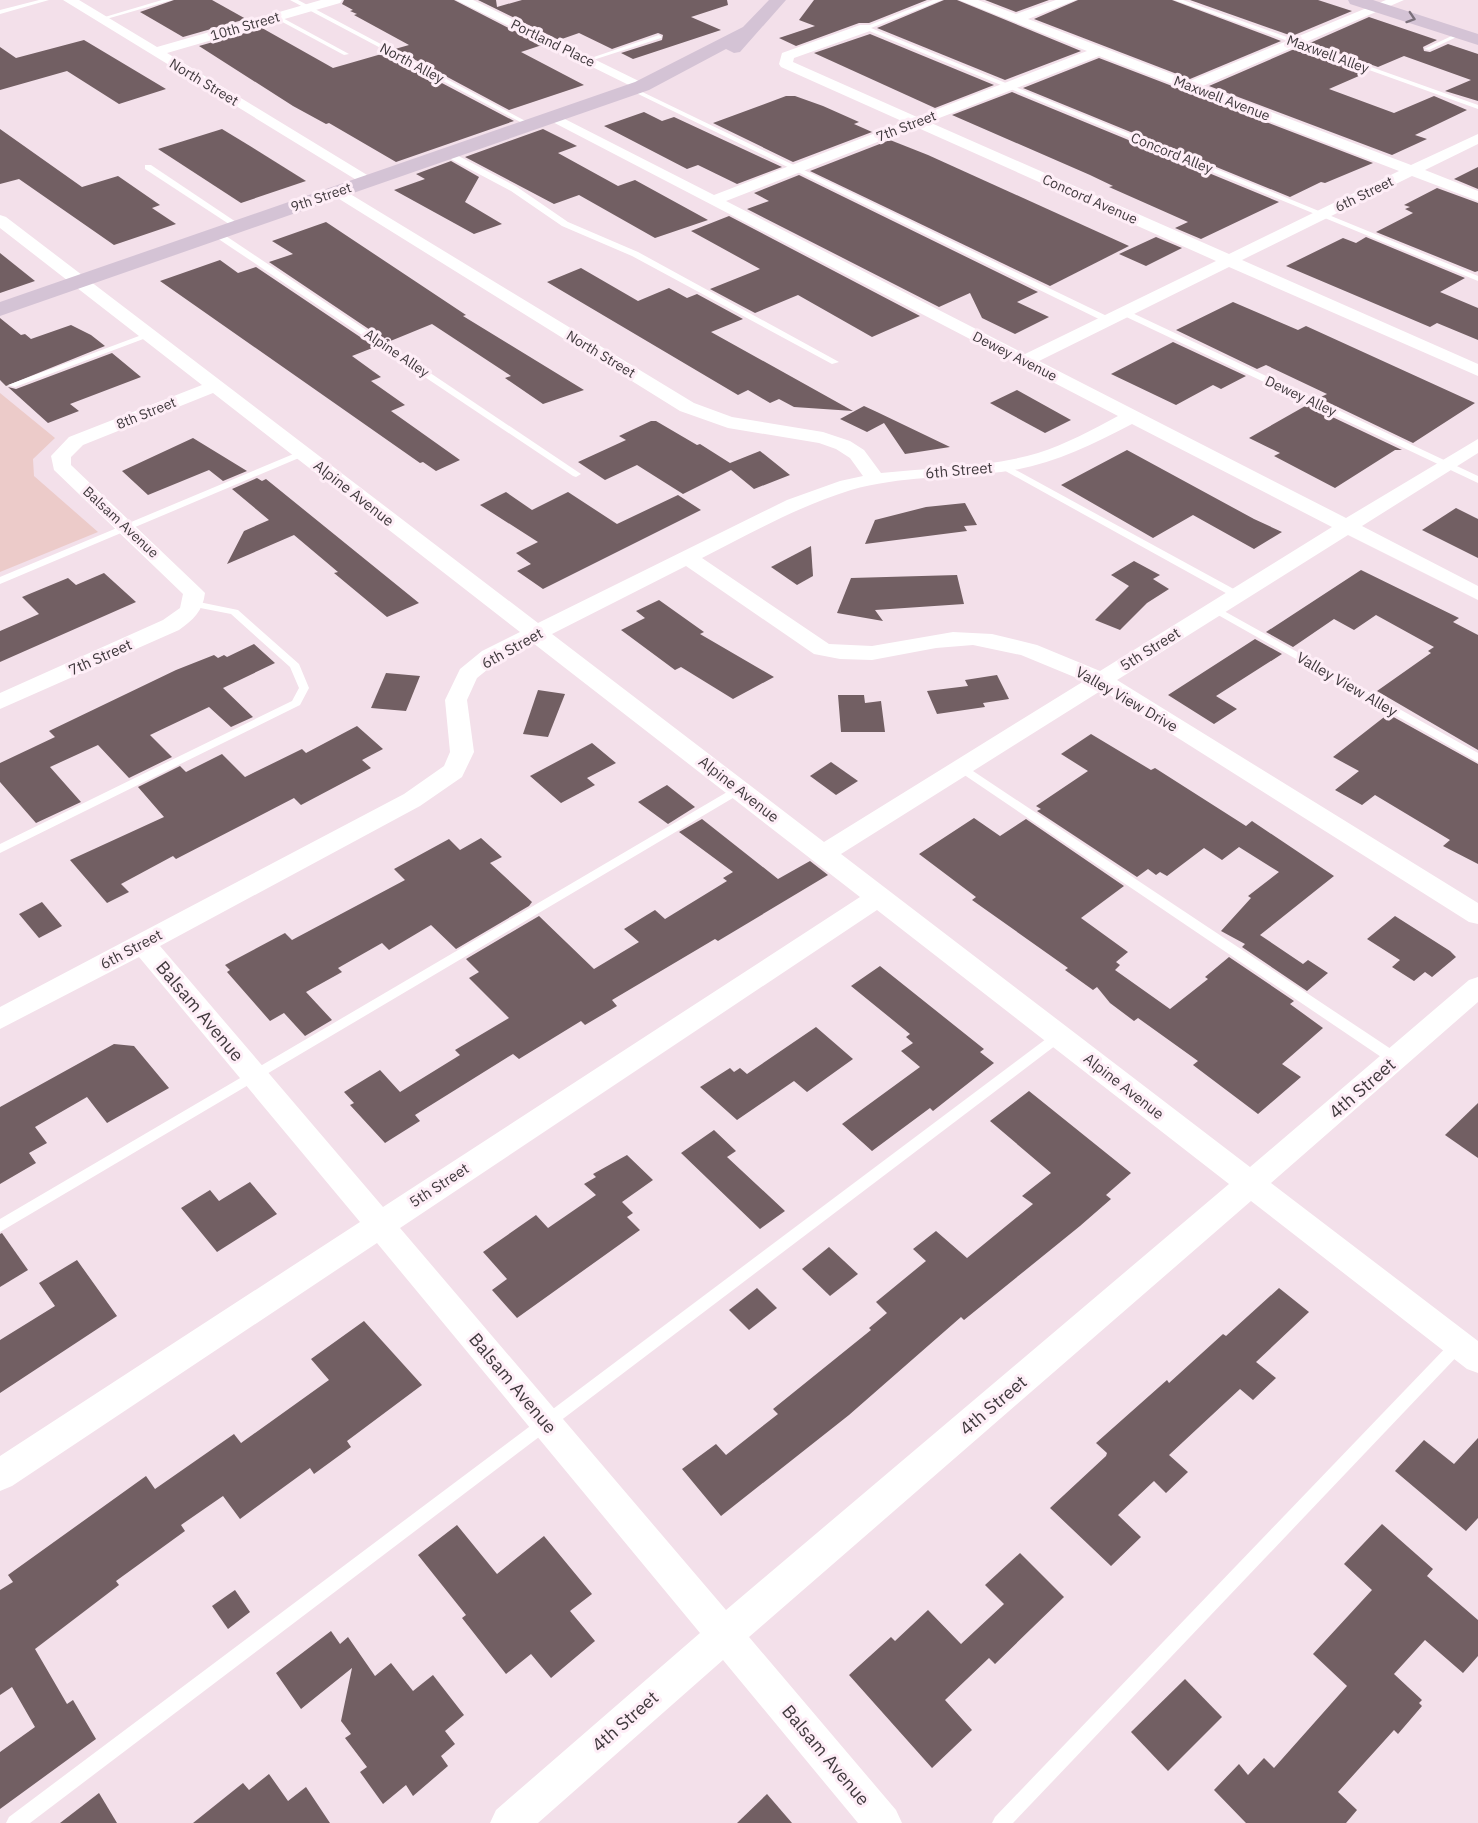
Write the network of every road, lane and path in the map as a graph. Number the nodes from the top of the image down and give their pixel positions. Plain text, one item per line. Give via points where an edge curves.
1 (46, 0) edge
2 (70, 0) edge
3 (169, 0) edge
4 (293, 0) edge
5 (336, 0) edge
6 (463, 0) edge
7 (778, 0) edge
8 (939, 0) edge
9 (966, 0) edge
10 (1069, 0) edge
11 (1177, 0) edge
12 (1356, 0) edge
13 (1397, 0) edge
14 (1408, 0) edge
15 (1376, 7) junction
16 (308, 8) junction
17 (0, 12) edge
18 (278, 17) junction
19 (100, 19) junction
20 (1015, 19) junction
21 (1478, 23) edge
22 (865, 28) junction
23 (1460, 34) junction
24 (659, 37) dead end
25 (1478, 40) edge
26 (1295, 42) junction
27 (1427, 49) dead end
28 (1099, 51) junction
29 (154, 52) junction
30 (346, 54) dead end
31 (588, 60) junction
32 (1190, 86) junction
33 (1009, 87) junction
34 (637, 88) junction
35 (1478, 107) edge
36 (552, 118) junction
37 (915, 122) junction
38 (530, 125) junction
39 (1478, 138) edge
40 (448, 154) junction
41 (148, 167) dead end
42 (795, 169) junction
43 (1412, 171) junction
44 (369, 181) junction
45 (336, 192) junction
46 (1478, 196) edge
47 (713, 201) junction
48 (1322, 215) junction
49 (0, 220) edge
50 (238, 226) junction
51 (217, 234) junction
52 (1228, 261) junction
53 (1478, 279) edge
54 (81, 282) junction
55 (0, 309) edge
56 (1123, 312) junction
57 (1107, 320) junction
58 (150, 335) junction
59 (1024, 361) junction
60 (835, 362) dead end
61 (1478, 371) edge
62 (12, 385) dead end
63 (216, 386) junction
64 (1133, 416) junction
65 (76, 441) joint
66 (1478, 445) edge
67 (303, 453) junction
68 (1446, 465) junction
69 (1002, 466) junction
70 (576, 474) dead end
71 (876, 479) junction
72 (1478, 480) edge
73 (1347, 526) junction
74 (127, 528) junction
75 (687, 557) junction
76 (0, 580) edge
77 (1478, 594) edge
78 (1237, 596) junction
79 (194, 604) junction
80 (1215, 609) junction
81 (536, 633) junction
82 (1101, 680) junction
83 (0, 702) edge
84 (1478, 758) edge
85 (961, 767) junction
86 (739, 789) junction
87 (0, 849) edge
88 (823, 854) junction
89 (879, 897) junction
90 (1478, 915) edge
91 (143, 943) junction
92 (1478, 987) edge
93 (0, 1019) edge
94 (1059, 1036) junction
95 (1395, 1059) junction
96 (255, 1076) junction
97 (1252, 1184) junction
98 (380, 1224) junction
99 (0, 1226) edge
100 (1472, 1351) edge
101 (546, 1421) junction
102 (0, 1474) edge
103 (724, 1634) junction
104 (15, 1823) edge
105 (509, 1823) edge
106 (884, 1823) edge
107 (1001, 1823) edge

1 - 17 lane
2 - 19 street, North Street
3 - 19 lane
4 - 16 lane, North Alley
5 - 16 street, 10th Street
6 - 31 street, Portland Place
7 - 34 street, 9th Street via 739,44 713,62 673,80
8 - 22 lane
9 - 20 street, Maxwell Avenue
10 - 20 street
11 - 26 lane, Maxwell Alley
12 - 15 street
13 - 15 street
14 - 21 street
15 -> 23 street
15 - 26 street
16 - 18 street, 10th Street
16 - 38 lane, North Alley
18 - 29 street, 10th Street
18 - 30 lane
19 - 29 street, North Street
20 - 28 street, Maxwell Avenue
22 - 33 lane, Concord Alley
22 - 37 street, Concord Avenue via 788,56 786,63
23 - 25 street
23 - 27 lane
24 - 31 lane
26 - 32 street
26 - 35 lane, Maxwell Alley
28 - 32 street, Maxwell Avenue
28 - 33 street, 7th Street
29 - 44 street, North Street
31 - 34 street, Portland Place
32 - 43 street, Maxwell Avenue
33 - 37 street, 7th Street
33 - 48 lane, Concord Alley
34 - 36 street, 9th Street
34 - 42 lane
36 - 38 street, 9th Street
36 - 47 street, Dewey Avenue
37 - 42 street, 7th Street
37 - 52 street, Concord Avenue
38 - 40 street, 9th Street
39 - 43 street, 6th Street
40 - 44 street, 9th Street
40 - 60 lane via 514,189 565,224 635,254
41 - 50 lane
42 - 47 street, 7th Street
42 - 57 lane
43 - 46 street, Maxwell Avenue
43 - 48 street, 6th Street
44 - 45 street, 9th Street
45 - 50 street, 9th Street
45 - 71 street, North Street via 687,407 728,422 843,445 857,454
47 - 59 street, Dewey Avenue
48 - 52 street, 6th Street
48 - 53 lane, Concord Alley
49 - 54 street, Alpine Avenue
50 - 51 street, 9th Street
51 - 54 street, 9th Street
51 - 70 lane, Alpine Alley
52 - 56 street, 6th Street
52 - 61 street, Concord Avenue
54 - 55 street, 9th Street
54 - 58 street, Alpine Avenue
56 - 57 street, 6th Street
56 - 68 lane, Dewey Alley
57 - 59 street, 6th Street
58 - 62 lane
58 - 63 street, Alpine Avenue
59 - 64 street, Dewey Avenue
63 - 65 street, 8th Street
63 - 67 street, Alpine Avenue
64 - 69 street, 6th Street via 1075,446
64 - 73 street, Dewey Avenue
65 - 74 street, Balsam Avenue via 61,456 61,466
66 - 68 street, 5th Street
67 - 74 lane
67 - 81 street, Alpine Avenue
68 - 72 lane, Dewey Alley
68 - 73 street, 5th Street
69 - 71 street, 6th Street
69 - 78 lane
71 - 75 street, 6th Street via 794,504
73 - 77 street, Dewey Avenue
73 - 78 street, 5th Street
74 - 76 lane
74 - 79 street, Balsam Avenue via 194,593
75 - 81 street, 6th Street
75 - 82 street, Valley View Drive via 822,649 866,656 954,639 988,639 1026,647
78 - 80 street, 5th Street
79 - 83 street, 7th Street via 186,616 171,625
79 - 87 lane via 234,612 295,666 304,688 296,704
80 - 82 street, 5th Street
80 - 84 lane, Valley View Alley
81 - 86 street, Alpine Avenue
81 - 91 street, 6th Street via 490,656 468,674 456,700 462,752 454,771 412,800
82 - 85 street, 5th Street
82 - 90 street, Valley View Drive
85 - 88 street, 5th Street
85 - 95 lane
86 - 88 street, Alpine Avenue
86 - 96 lane
88 - 89 street, Alpine Avenue
89 - 94 street, Alpine Avenue
89 - 98 street, 5th Street
91 - 93 street, 6th Street
91 - 96 street, Balsam Avenue
92 - 95 street, 4th Street
94 - 97 street, Alpine Avenue
94 - 101 lane
95 - 97 street, 4th Street
96 - 98 street, Balsam Avenue
96 - 99 lane
97 - 100 street, Alpine Avenue
97 - 103 street, 4th Street
98 - 101 street, Balsam Avenue
98 - 102 street, 5th Street
100 - 107 lane
101 - 103 street, Balsam Avenue
101 - 104 lane
103 - 105 street, 4th Street
103 - 106 street, Balsam Avenue

